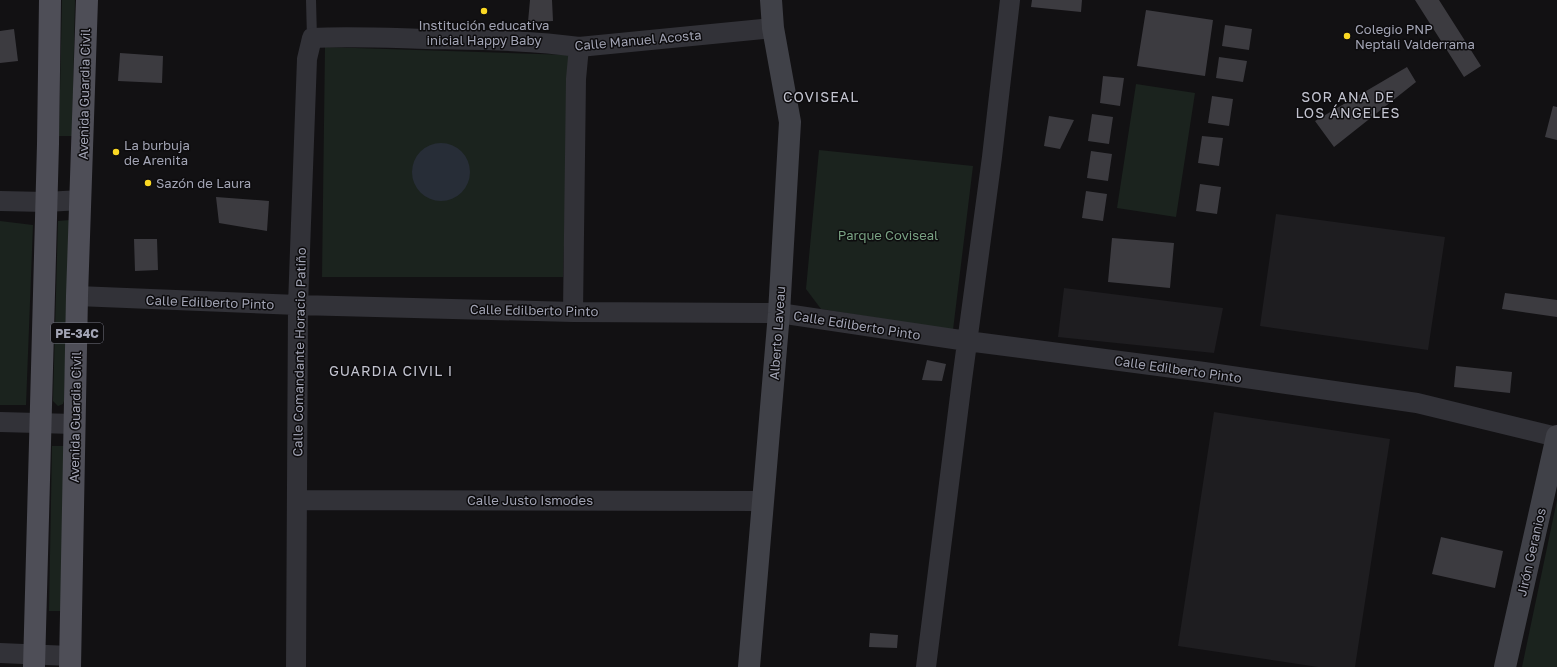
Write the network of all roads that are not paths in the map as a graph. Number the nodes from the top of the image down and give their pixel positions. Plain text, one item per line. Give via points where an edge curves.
1 (50, 0) edge
2 (87, 0) edge
3 (311, 0) edge
4 (771, 0) edge
5 (1010, 0) edge
6 (773, 28) junction
7 (312, 38) junction
8 (579, 47) junction
9 (81, 200) junction
10 (0, 201) edge
11 (46, 202) junction
12 (77, 296) junction
13 (298, 305) junction
14 (573, 312) junction
15 (779, 313) junction
16 (967, 341) junction
17 (0, 422) edge
18 (42, 422) junction
19 (74, 424) junction
20 (1557, 437) edge
21 (297, 500) junction
22 (763, 501) junction
23 (0, 653) edge
24 (35, 661) edge
25 (70, 662) edge
26 (296, 667) edge
27 (749, 667) edge
28 (926, 667) edge
29 (1505, 667) edge

1 - 11 main road, PE-34C
2 - 9 main road, Avenida Guardia Civil / PE-34C
3 - 7 lane
4 - 6 street, Alberto Laveau
5 - 16 street
6 - 8 street, Calle Manuel Acosta
6 - 15 street, Alberto Laveau via 790,122
7 - 8 street, Calle Manuel Acosta via 449,39 548,43
7 - 13 street, Calle Comandante Horacio Patiño via 307,59
8 - 14 street via 576,79
9 - 11 street
9 - 12 main road, Avenida Guardia Civil / PE-34C
10 - 11 street
11 - 18 main road, PE-34C
12 - 13 street, Calle Edilberto Pinto
12 - 19 main road, Avenida Guardia Civil / PE-34C
13 - 14 street, Calle Edilberto Pinto
13 - 21 street, Calle Comandante Horacio Patiño
14 - 15 street, Calle Edilberto Pinto
15 - 16 street, Calle Edilberto Pinto
15 - 22 street, Alberto Laveau
16 - 20 street, Calle Edilberto Pinto via 1417,403
16 - 28 street
17 - 18 street
18 - 19 street
18 - 24 main road, PE-34C
19 - 25 main road, Avenida Guardia Civil / PE-34C
20 - 29 street, Jirón Geranios
21 - 22 street, Calle Justo Ismodes
21 - 26 street, Calle Comandante Horacio Patiño
22 - 27 street, Alberto Laveau
23 - 24 street
24 - 25 street

